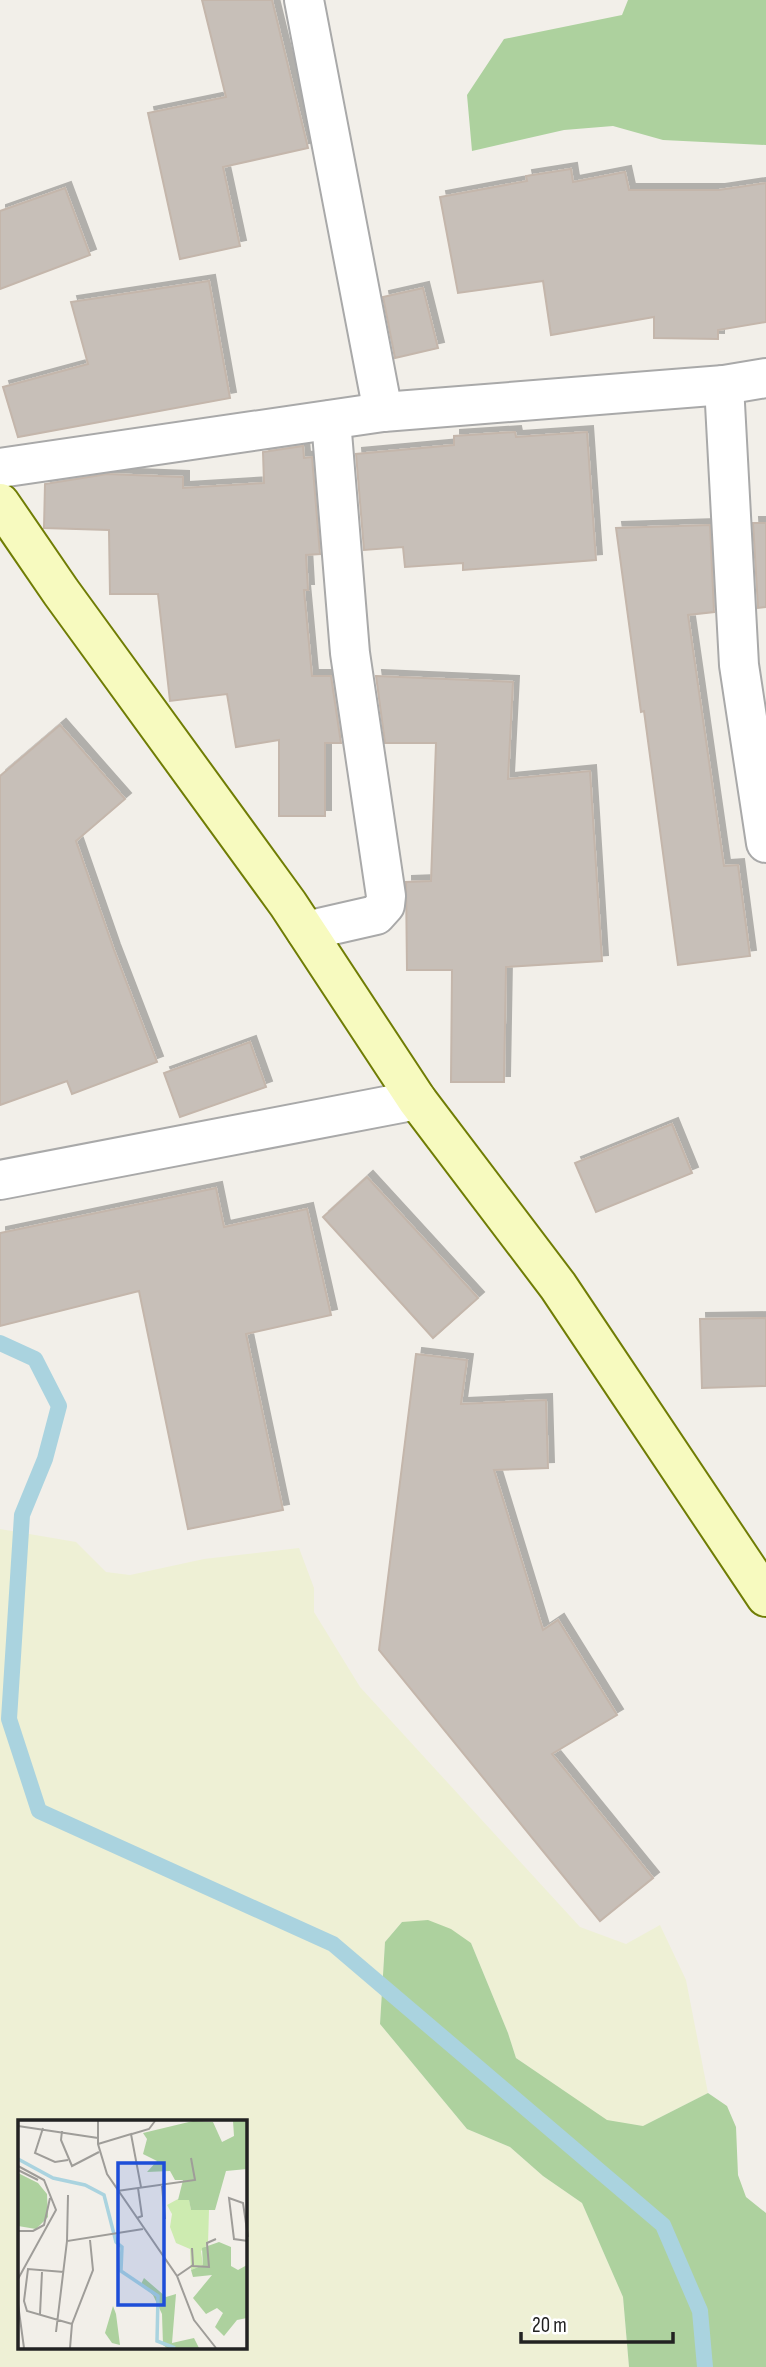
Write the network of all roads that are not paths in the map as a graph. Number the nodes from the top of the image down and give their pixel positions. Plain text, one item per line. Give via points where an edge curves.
1 (304, 0) edge
2 (766, 378) edge
3 (724, 385) junction
4 (383, 412) junction
5 (331, 420) junction
6 (0, 468) edge
7 (0, 503) edge
8 (766, 843) edge
9 (306, 932) junction
10 (417, 1100) junction
11 (0, 1180) edge
12 (766, 1597) edge

1 - 4 street
2 - 3 street
3 - 4 street
3 - 8 street via 739,665
4 - 5 street
5 - 6 street
5 - 9 street via 350,653 386,896 376,915
7 - 9 street
9 - 10 street
10 - 11 street
10 - 12 street via 558,1286

